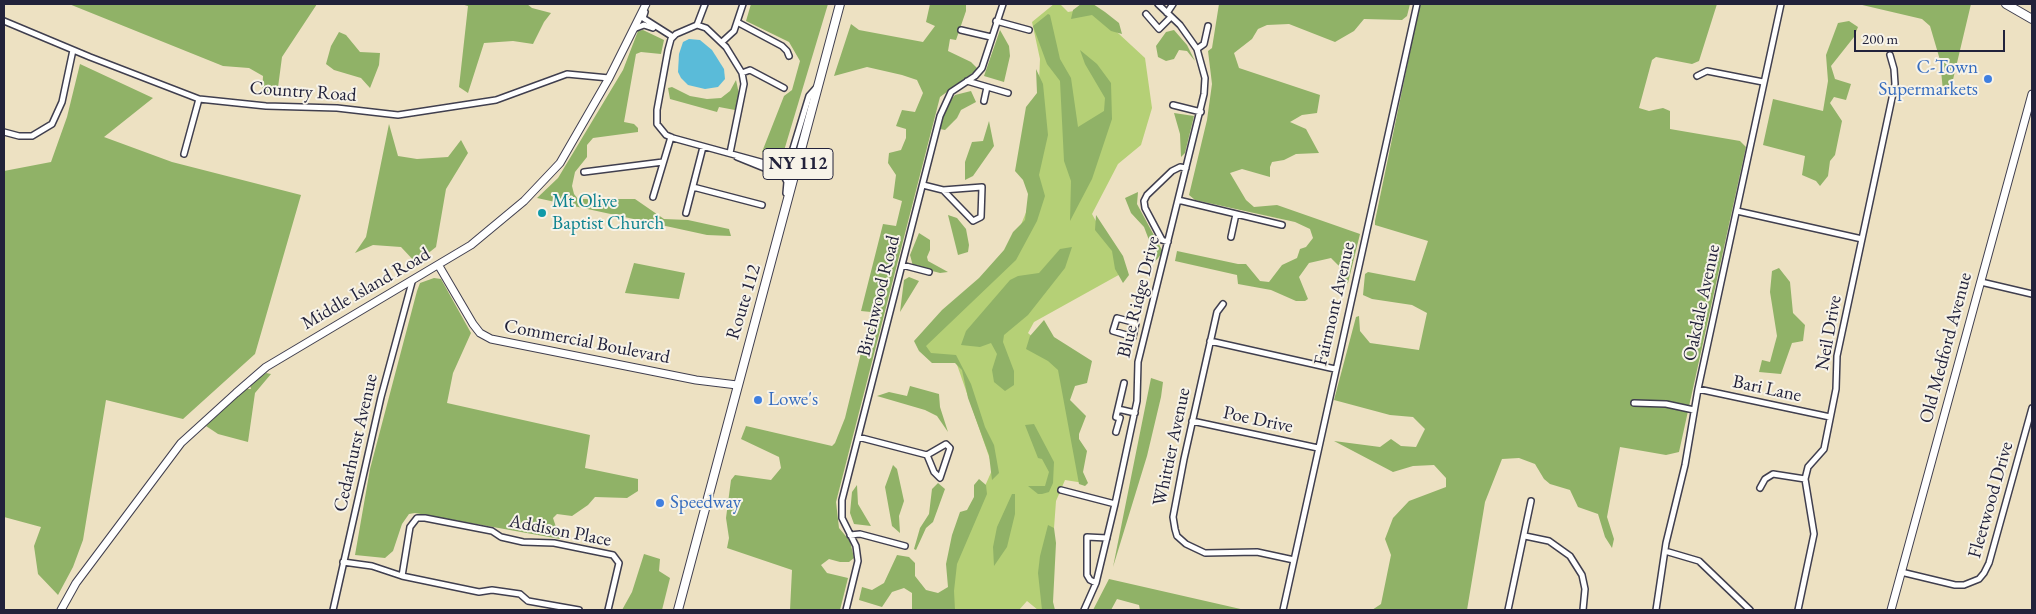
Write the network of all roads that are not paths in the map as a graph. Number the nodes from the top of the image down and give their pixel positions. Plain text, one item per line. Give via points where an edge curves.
1 (647, 4) edge
2 (705, 4) edge
3 (743, 4) edge
4 (840, 4) edge
5 (1003, 4) edge
6 (1158, 4) edge
7 (1173, 4) edge
8 (1417, 4) edge
9 (1782, 4) edge
10 (2006, 4) edge
11 (1146, 14) dead end
12 (1169, 15) junction
13 (2032, 19) edge
14 (4, 21) edge
15 (996, 21) junction
16 (737, 22) junction
17 (697, 25) junction
18 (1208, 26) dead end
19 (961, 30) dead end
20 (1029, 30) dead end
21 (632, 32) junction
22 (672, 38) junction
23 (991, 38) junction
24 (722, 42) junction
25 (1197, 49) junction
26 (74, 50) junction
27 (1890, 54) dead end
28 (789, 56) dead end
29 (742, 73) junction
30 (1697, 76) dead end
31 (609, 78) junction
32 (968, 81) junction
33 (1763, 82) junction
34 (819, 84) junction
35 (987, 87) junction
36 (784, 88) dead end
37 (1008, 93) dead end
38 (2032, 94) edge
39 (199, 99) junction
40 (984, 101) dead end
41 (1173, 105) dead end
42 (1201, 112) junction
43 (4, 132) edge
44 (671, 137) junction
45 (703, 147) junction
46 (730, 153) junction
47 (184, 154) dead end
48 (663, 162) junction
49 (1186, 168) junction
50 (584, 172) dead end
51 (923, 185) junction
52 (693, 187) junction
53 (943, 190) junction
54 (653, 197) dead end
55 (1178, 200) junction
56 (762, 204) dead end
57 (1738, 211) junction
58 (686, 213) dead end
59 (1236, 214) junction
60 (1282, 225) dead end
61 (1231, 236) dead end
62 (1862, 239) junction
63 (1168, 242) junction
64 (778, 243) junction
65 (902, 265) junction
66 (439, 266) junction
67 (928, 272) dead end
68 (412, 282) junction
69 (1982, 282) junction
70 (2032, 294) edge
71 (1223, 304) dead end
72 (1133, 337) junction
73 (1143, 339) junction
74 (1210, 341) junction
75 (1335, 369) junction
76 (1124, 383) dead end
77 (737, 385) junction
78 (1698, 389) junction
79 (1634, 403) dead end
80 (2032, 408) edge
81 (1118, 409) junction
82 (1694, 410) junction
83 (1135, 413) junction
84 (1830, 418) junction
85 (1192, 421) junction
86 (1116, 432) dead end
87 (858, 437) junction
88 (1318, 448) junction
89 (927, 455) junction
90 (1805, 479) junction
91 (1760, 488) dead end
92 (1061, 490) dead end
93 (1532, 501) dead end
94 (1115, 504) junction
95 (850, 535) junction
96 (1525, 536) junction
97 (1107, 538) junction
98 (905, 546) dead end
99 (1665, 551) junction
100 (1294, 560) junction
101 (344, 562) junction
102 (1902, 572) junction
103 (402, 576) junction
104 (1096, 583) junction
105 (61, 610) edge
106 (333, 610) edge
107 (579, 610) edge
108 (608, 610) edge
109 (678, 610) edge
110 (847, 610) edge
111 (1084, 610) edge
112 (1283, 610) edge
113 (1508, 610) edge
114 (1583, 610) edge
115 (1656, 610) edge
116 (1750, 610) edge
117 (1798, 610) edge
118 (1891, 610) edge

1 - 21 street, Middle Island Road
1 - 22 street via 643,18
2 - 17 street
3 - 16 street
4 - 34 main road, Route 112 / NY 112
5 - 15 street, Birchwood Road
6 - 12 street, Blue Ridge Drive
7 - 12 street
8 - 75 street, Fairmont Avenue
9 - 33 street, Oakdale Avenue
10 - 13 main road
11 - 12 street via 1159,30
12 - 25 street, Blue Ridge Drive
14 - 26 street, Country Road
15 - 20 street
15 - 23 street, Birchwood Road
16 - 24 street via 734,31
16 - 28 street via 782,46
17 - 22 street
17 - 24 street via 706,28
18 - 25 street via 1204,44
19 - 23 street
21 - 22 street via 638,25 644,25
21 - 31 street, Middle Island Road
22 - 44 street via 656,118 657,124
23 - 32 street, Birchwood Road via 982,68
24 - 29 street
25 - 42 street, Blue Ridge Drive via 1205,78
26 - 39 street, Country Road
26 - 43 street via 62,102 52,124 32,136
27 - 62 street, Neil Drive via 1895,84
29 - 36 street via 750,70
29 - 46 street via 744,84
30 - 33 street via 1707,71
31 - 39 street, Country Road via 567,74 496,100 398,115
31 - 66 street, Middle Island Road via 560,163 519,205 471,245
32 - 35 street
32 - 51 street, Birchwood Road via 951,92 942,107
33 - 57 street, Oakdale Avenue
34 - 46 street via 809,96 788,165 779,166
34 - 64 main road, Route 112 / NY 112
35 - 37 street
35 - 40 street
38 - 69 street, Old Medford Avenue
39 - 47 street
41 - 42 street
42 - 49 street, Blue Ridge Drive
44 - 45 street
44 - 48 street
45 - 46 street
45 - 52 street
46 - 64 street via 752,165 778,172 787,182 775,238
48 - 50 street
48 - 54 street
49 - 55 street, Blue Ridge Drive
49 - 63 street via 1172,171 1144,201 1162,240
51 - 53 street
51 - 65 street, Birchwood Road
52 - 56 street
52 - 58 street
53 - 53 street via 974,221 981,217 982,187
55 - 59 street
55 - 63 street, Blue Ridge Drive
57 - 62 street
57 - 78 street, Oakdale Avenue
59 - 60 street
59 - 61 street
62 - 84 street, Neil Drive via 1835,368 1836,389
63 - 73 street, Blue Ridge Drive
64 - 77 main road, Route 112 / NY 112
65 - 67 street
65 - 87 street, Birchwood Road
66 - 68 street, Middle Island Road
66 - 77 street, Commercial Boulevard via 473,324 491,339 696,380
68 - 101 street, Cedarhurst Avenue via 381,397
68 - 105 street, Middle Island Road via 266,367 181,443 76,583
69 - 70 street
69 - 102 street, Old Medford Avenue
71 - 74 street, Whittier Avenue via 1217,312
72 - 72 street via 1113,332 1117,318 1136,323
72 - 73 street
73 - 83 street, Blue Ridge Drive via 1136,373
74 - 75 street
74 - 85 street, Whittier Avenue
75 - 88 street, Fairmont Avenue
76 - 81 street
77 - 109 main road, Route 112 / NY 112
78 - 82 street, Oakdale Avenue
78 - 84 street, Bari Lane
79 - 82 street via 1666,404
80 - 102 street, Fleetwood Drive via 1984,573 1979,579 1964,585
81 - 83 street
81 - 86 street via 1116,418 1120,418
82 - 99 street, Oakdale Avenue
83 - 94 street, Blue Ridge Drive
84 - 90 street, Neil Drive via 1824,449 1808,467
85 - 88 street, Poe Drive
85 - 100 street, Whittier Avenue via 1173,517 1177,536 1205,553 1257,552
87 - 89 street
87 - 95 street, Birchwood Road via 841,510
88 - 100 street, Fairmont Avenue
89 - 89 street via 934,472 940,478 950,448 946,444
90 - 91 street via 1773,474
90 - 117 street via 1814,534
92 - 94 street
93 - 96 street
94 - 97 street, Blue Ridge Drive
95 - 98 street via 860,534
95 - 110 street, Birchwood Road via 858,561
96 - 113 street
96 - 114 street via 1549,541 1570,556 1583,582
97 - 104 street, Blue Ridge Drive
97 - 104 street via 1087,537 1087,574
99 - 115 street, Oakdale Avenue
99 - 116 street via 1704,564
100 - 112 street, Fairmont Avenue
101 - 103 street via 372,566
101 - 106 street, Cedarhurst Avenue
102 - 118 street, Old Medford Avenue
103 - 107 street via 479,592 492,590 520,594 528,601
103 - 108 street, Addison Place via 410,527 417,518 425,518 492,531 501,537 523,542 554,542 613,555 619,563
104 - 111 street, Blue Ridge Drive

